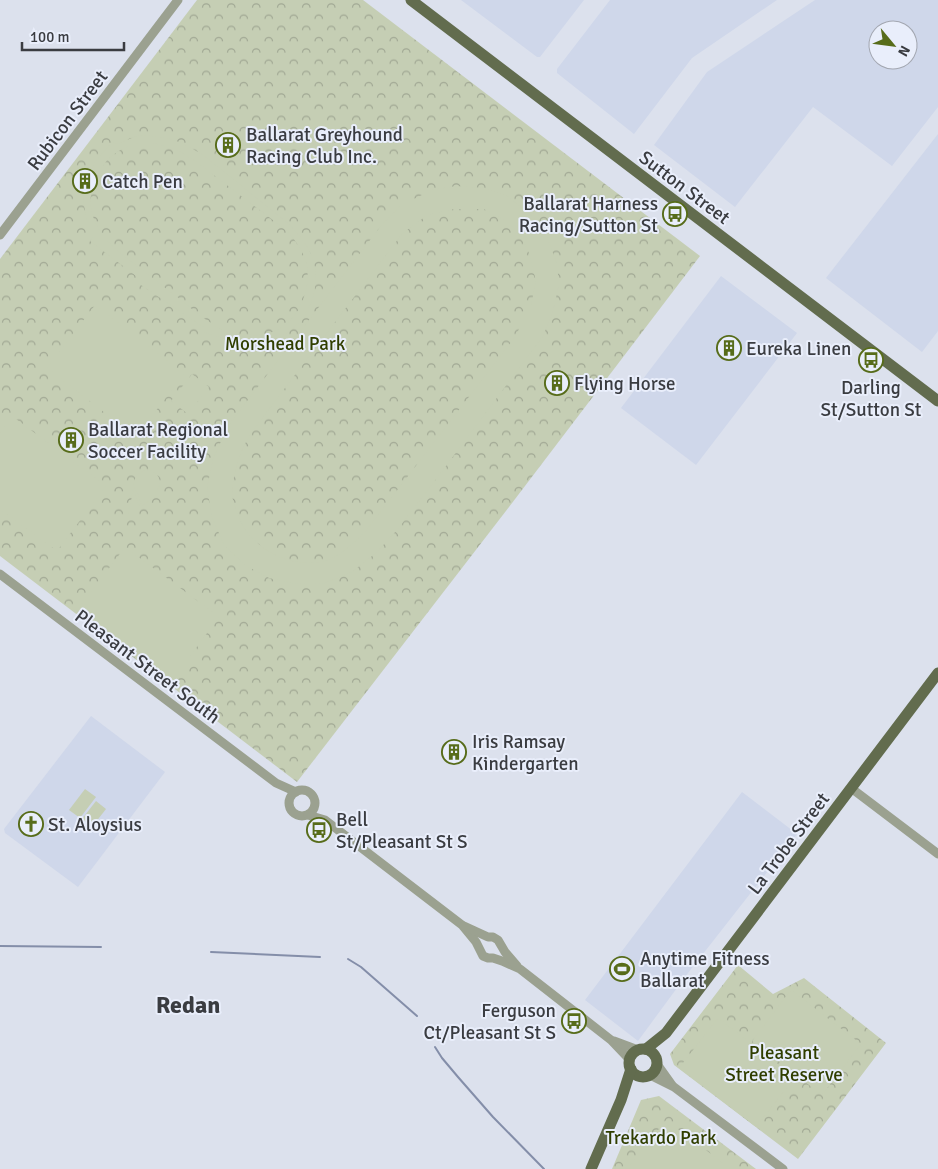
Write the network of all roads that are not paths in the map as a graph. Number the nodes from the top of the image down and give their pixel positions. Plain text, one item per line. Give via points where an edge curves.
1 (178, 0) edge
2 (411, 0) edge
3 (0, 235) edge
4 (938, 401) edge
5 (0, 574) edge
6 (938, 673) edge
7 (276, 783) junction
8 (851, 788) junction
9 (296, 792) junction
10 (289, 801) junction
11 (314, 805) junction
12 (308, 815) junction
13 (325, 820) junction
14 (938, 854) edge
15 (462, 925) junction
16 (488, 937) junction
17 (501, 946) junction
18 (479, 948) junction
19 (493, 958) junction
20 (520, 969) junction
21 (666, 1033) junction
22 (611, 1040) junction
23 (642, 1050) junction
24 (656, 1060) junction
25 (630, 1065) junction
26 (646, 1076) junction
27 (674, 1087) junction
28 (621, 1100) junction
29 (591, 1169) edge
30 (783, 1169) edge

1 - 3 street, Rubicon Street
2 - 4 main road, Sutton Street
5 - 7 street, Pleasant Street South
6 - 8 main road, La Trobe Street
7 - 9 street, Pleasant Street South
7 - 10 street, Pleasant Street South
8 - 14 street
8 - 21 main road, La Trobe Street
9 - 10 street
9 - 11 street via 309,793
10 - 12 street via 294,813
11 - 12 street
11 - 13 street
12 - 13 street
13 - 15 street
15 - 16 street
15 - 18 street
16 - 17 street via 495,938
16 - 18 street via 481,941
17 - 19 street
17 - 20 street
18 - 19 street via 485,957
19 - 20 street
20 - 22 street
21 - 23 main road, La Trobe Street
21 - 24 main road, La Trobe Street
22 - 23 street
22 - 25 street
23 - 24 main road via 650,1051
23 - 25 main road via 634,1053
24 - 26 main road via 653,1073
24 - 27 street
25 - 26 main road via 634,1073
25 - 28 main road
26 - 27 street
26 - 28 main road
27 - 30 street
28 - 29 main road

